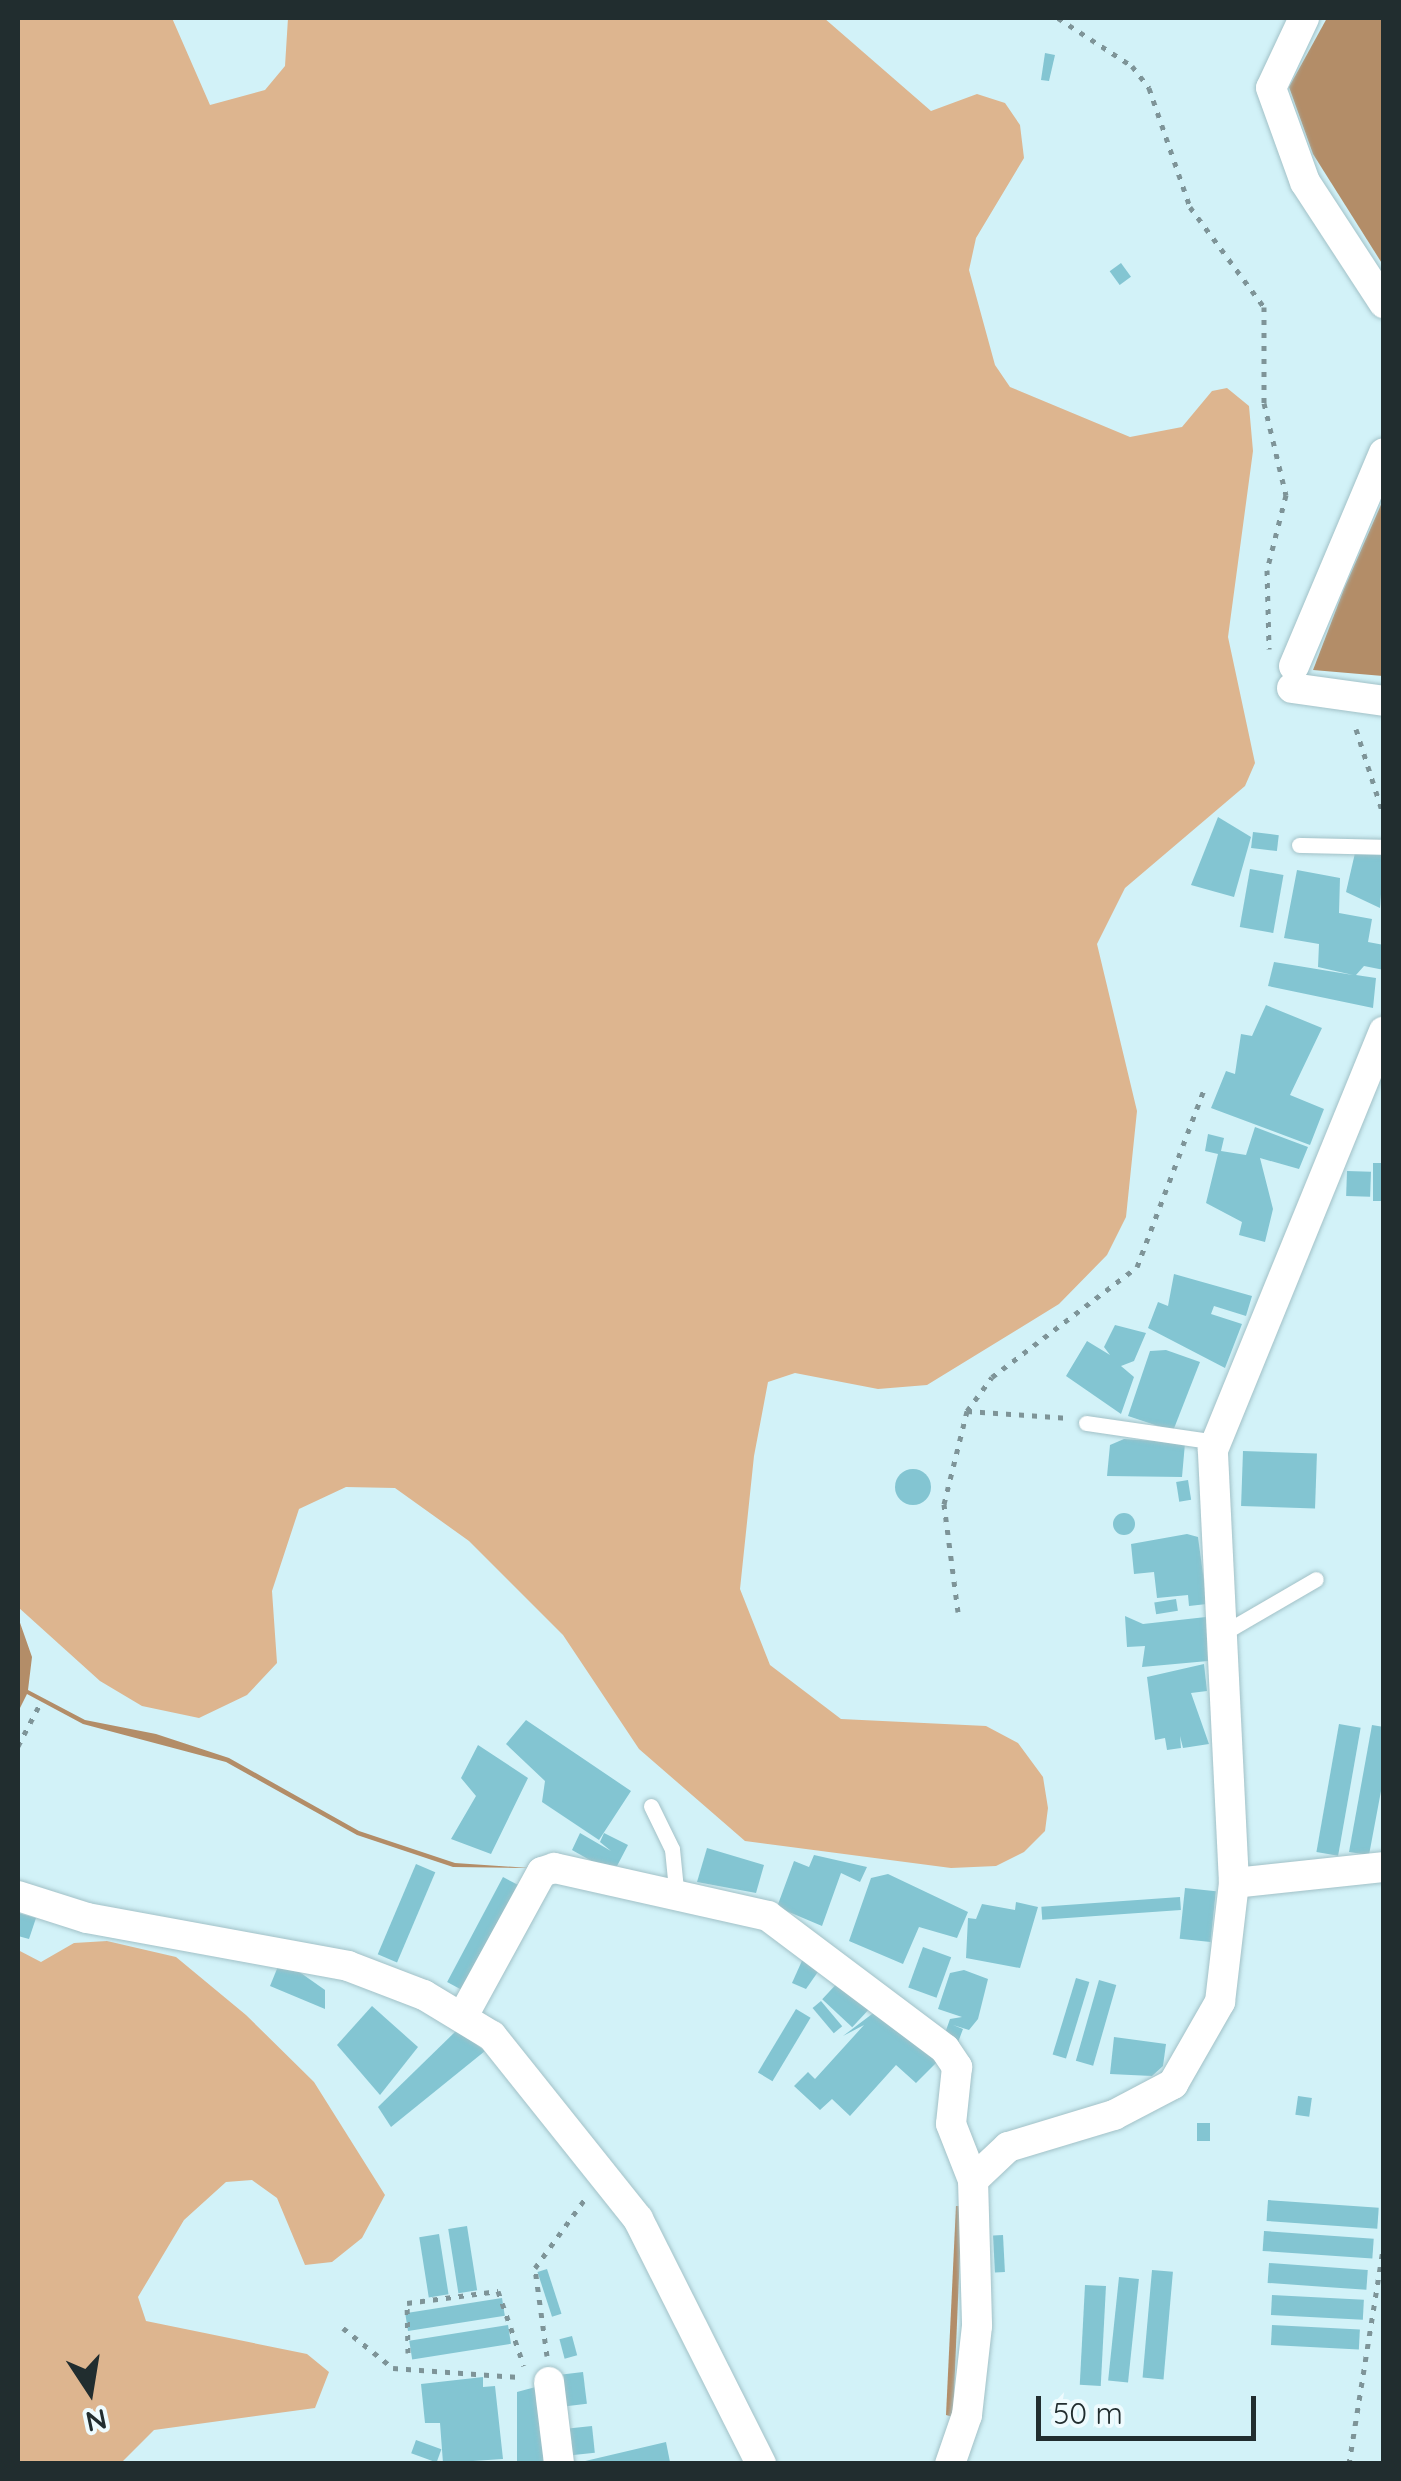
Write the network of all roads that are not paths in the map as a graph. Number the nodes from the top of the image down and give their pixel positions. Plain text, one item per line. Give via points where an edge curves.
1 (1304, 18) edge
2 (1384, 303) edge
3 (1384, 453) edge
4 (1384, 701) edge
5 (1299, 845) dead end
6 (1384, 847) edge
7 (1384, 1032) edge
8 (1086, 1423) road end
9 (1216, 1442) junction
10 (1316, 1579) dead end
11 (1225, 1632) junction
12 (651, 1806) dead end
13 (1384, 1867) edge
14 (1234, 1883) junction
15 (676, 1890) junction
16 (18, 1896) edge
17 (462, 2016) junction
18 (974, 2180) junction
19 (549, 2382) road end
20 (559, 2464) edge
21 (761, 2464) edge
22 (950, 2464) edge

1 - 2 street via 1271,88 1305,182
3 - 4 street via 1293,677
5 - 6 lane
7 - 9 street
8 - 9 lane
9 - 11 street via 1210,1480
10 - 11 lane
11 - 14 street
12 - 15 lane via 672,1848
13 - 14 street
14 - 18 street via 1220,2002 1181,2076 1114,2115 1008,2147
15 - 17 street via 545,1870
15 - 18 street via 768,1916 945,2049 957,2067 950,2124
16 - 17 street via 87,1918 348,1966
17 - 21 street via 522,2064 605,2172
18 - 22 street via 974,2378
19 - 20 street

